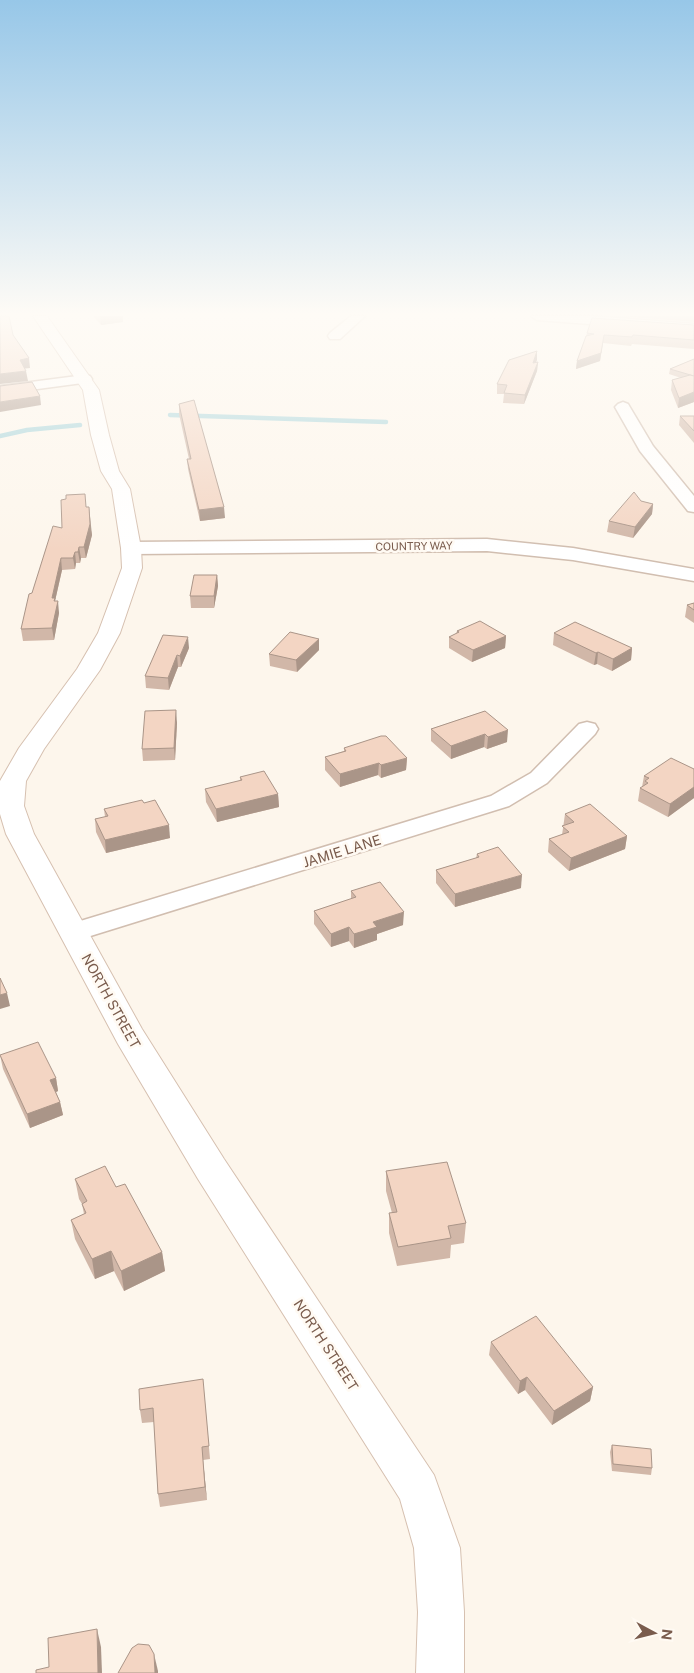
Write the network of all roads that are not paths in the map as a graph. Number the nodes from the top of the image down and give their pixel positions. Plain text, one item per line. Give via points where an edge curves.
1 (92, 394) edge
2 (623, 407) dead end
3 (694, 507) edge
4 (131, 548) junction
5 (694, 575) edge
6 (587, 729) dead end
7 (74, 932) junction
8 (440, 1673) edge

1 - 4 street, NORTH STREET via 110,471 121,490
2 - 3 street via 651,458
4 - 5 street, COUNTRY WAY via 487,545 573,554
4 - 7 street, NORTH STREET via 132,568 109,633 88,670 32,748 13,781 11,806 20,834
6 - 7 street, JAMIE LANE via 539,778 500,801
7 - 8 street, NORTH STREET via 129,1036 211,1169 419,1490 437,1548 442,1612

